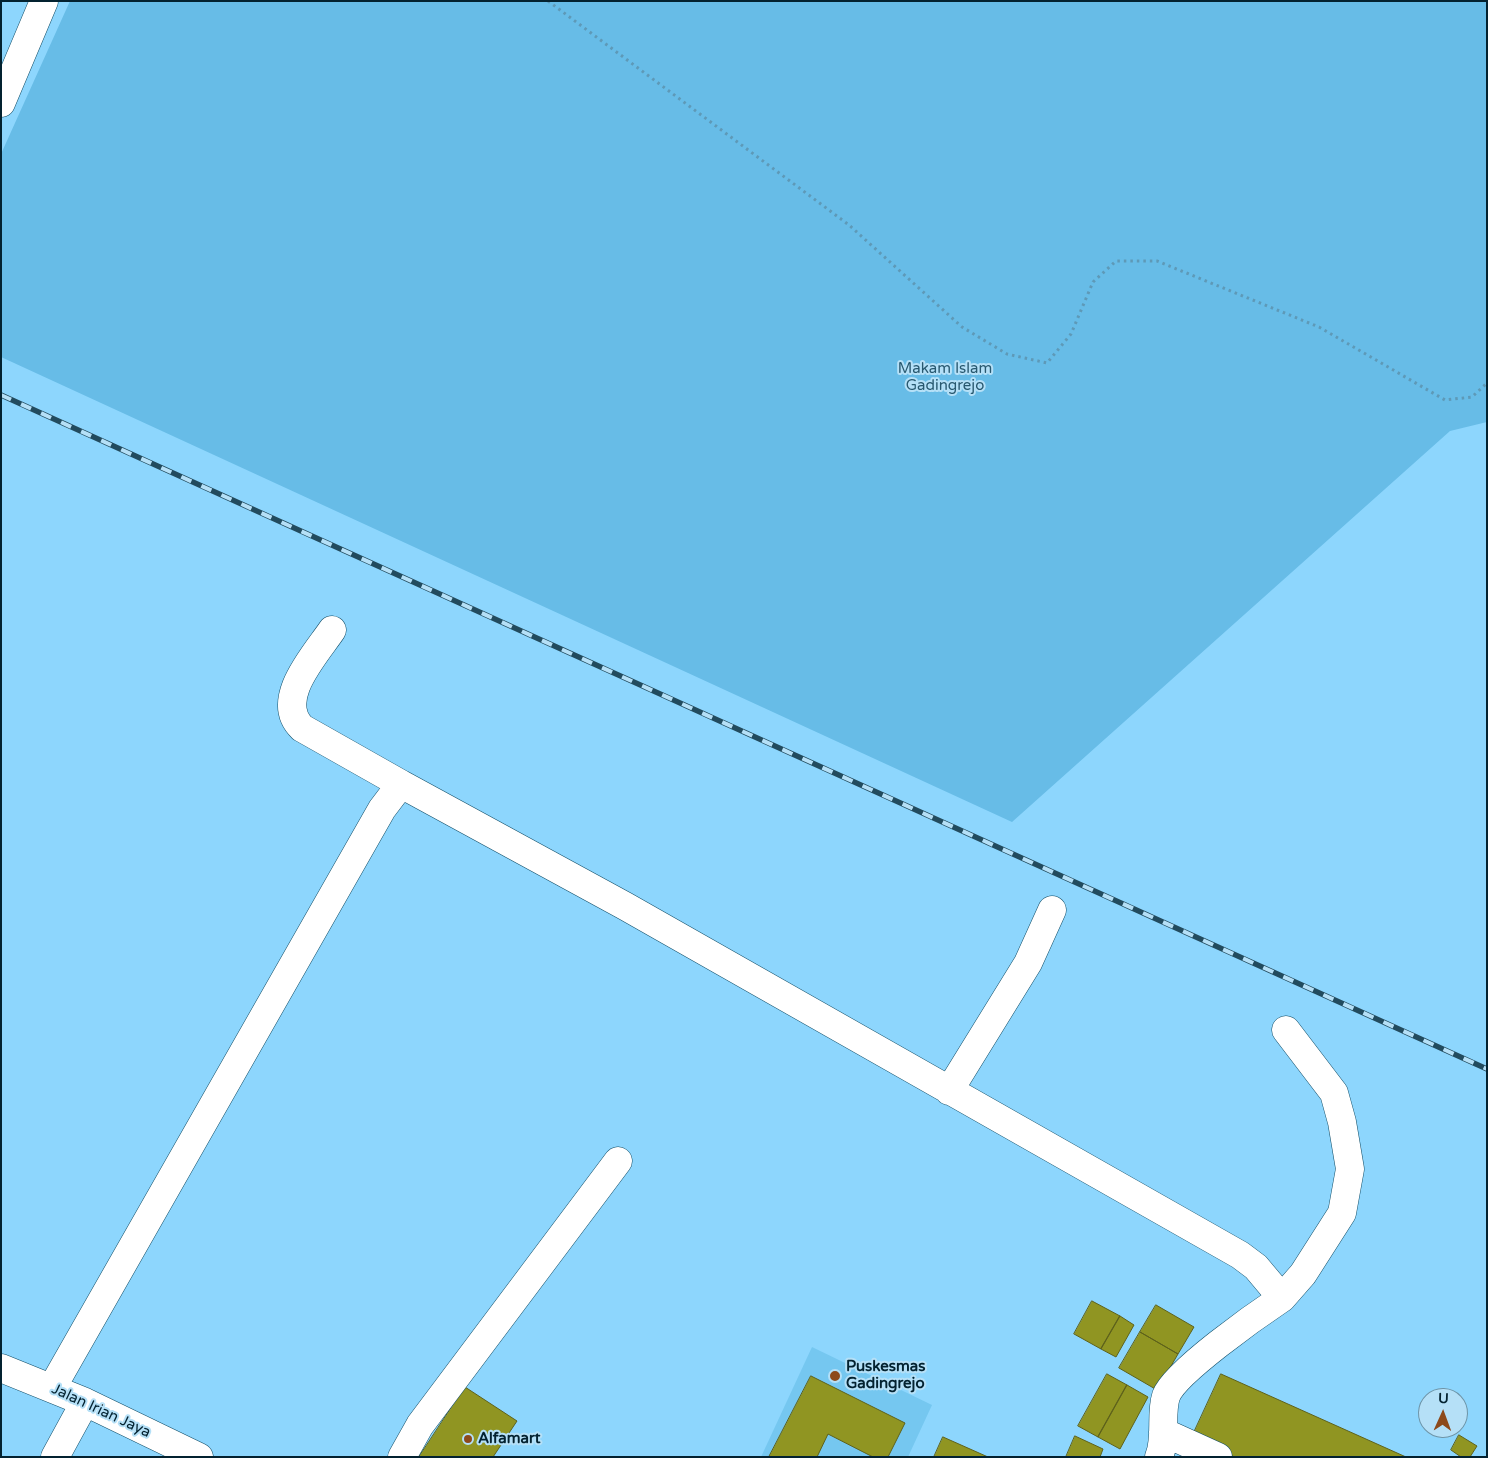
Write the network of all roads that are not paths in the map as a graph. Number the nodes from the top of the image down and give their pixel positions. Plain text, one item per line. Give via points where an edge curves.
1 (44, 1) edge
2 (1, 103) edge
3 (332, 630) dead end
4 (401, 784) junction
5 (1052, 910) dead end
6 (1286, 1030) dead end
7 (949, 1091) junction
8 (618, 1161) dead end
9 (1282, 1298) junction
10 (1, 1368) edge
11 (52, 1388) junction
12 (85, 1402) junction
13 (1161, 1445) edge
14 (55, 1457) edge
15 (199, 1457) edge
16 (402, 1457) edge
17 (1218, 1457) edge

1 - 2 street
3 - 4 street via 293,692 292,715 302,728
4 - 7 street via 616,901
4 - 11 street via 382,809
5 - 7 street via 1028,963
6 - 9 street via 1334,1093 1350,1169 1342,1213 1303,1274
7 - 9 street via 1240,1255 1256,1267
8 - 16 street via 420,1425
9 - 13 street via 1216,1346 1172,1385 1166,1397
10 - 11 street, Jalan Irian Jaya
11 - 12 street, Jalan Irian Jaya
12 - 14 street
12 - 15 street, Jalan Irian Jaya
13 - 17 street

